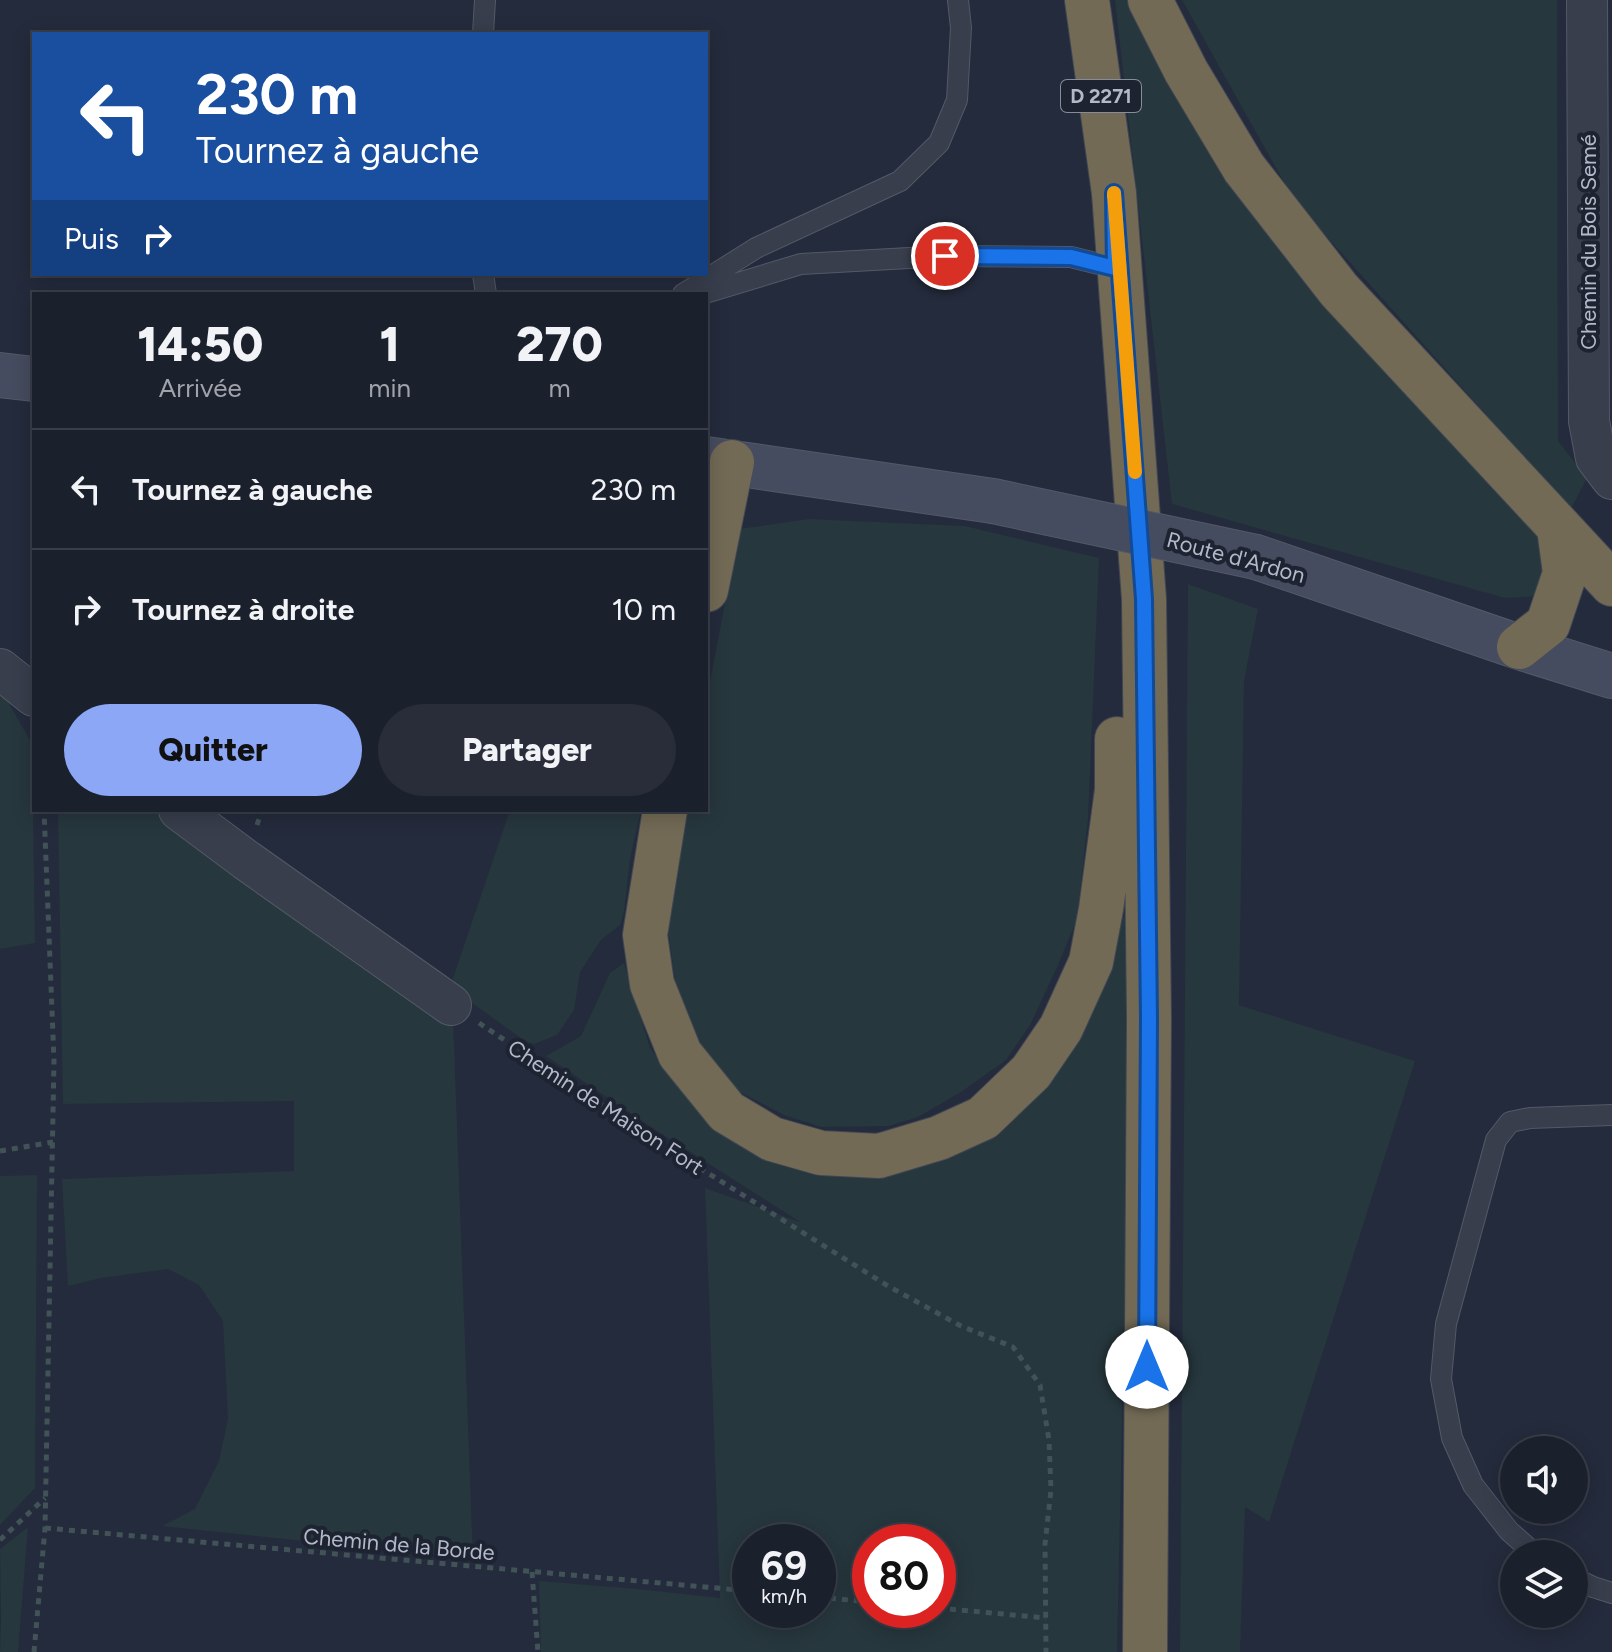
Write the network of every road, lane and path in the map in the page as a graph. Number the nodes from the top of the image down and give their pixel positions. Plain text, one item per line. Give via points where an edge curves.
1 (485, 0) edge
2 (958, 0) edge
3 (1087, 0) edge
4 (1150, 0) edge
5 (1587, 0) edge
6 (483, 32) edge
7 (1114, 193) junction
8 (1115, 268) junction
9 (686, 292) edge
10 (708, 292) edge
11 (0, 375) edge
12 (32, 379) edge
13 (719, 460) edge
14 (1612, 479) edge
15 (1559, 528) junction
16 (708, 570) edge
17 (1612, 584) edge
18 (1519, 647) junction
19 (0, 669) edge
20 (1612, 676) edge
21 (32, 694) edge
22 (44, 812) edge
23 (182, 812) edge
24 (665, 812) edge
25 (451, 1005) joint
26 (1612, 1115) edge
27 (53, 1142) junction
28 (0, 1151) edge
29 (46, 1498) junction
30 (45, 1528) junction
31 (0, 1540) edge
32 (1519, 1540) edge
33 (532, 1572) junction
34 (1588, 1585) edge
35 (732, 1589) edge
36 (1612, 1593) edge
37 (956, 1610) edge
38 (1046, 1618) junction
39 (34, 1652) edge
40 (538, 1652) edge
41 (1046, 1652) edge
42 (1145, 1652) edge

1 - 6 lane
2 - 9 lane via 957,100 939,143 900,181 756,248
3 - 7 highway, D 2271
4 - 15 highway via 1244,168 1339,290
5 - 14 street, Chemin du Bois Semé via 1589,421 1596,458
7 - 8 highway
7 - 42 highway, D 2271 via 1144,599 1149,1018
8 - 10 lane via 1071,257 945,256 801,264
8 - 24 highway via 1117,790 1091,962 1061,1028 1031,1072 983,1118 879,1156 821,1153 772,1139 727,1112 680,1054 652,984 645,935
11 - 12 main road
13 - 16 highway
13 - 18 main road, Route d'Ardon, bridge via 993,501 1256,557
15 - 17 highway
15 - 18 highway via 1565,573 1548,624
18 - 20 main road, Route d'Ardon
19 - 21 street
22 - 27 path
23 - 25 street
25 - 38 path, Chemin de Maison Fort via 888,1286 1013,1347 1040,1385 1049,1440
26 - 32 lane via 1510,1122 1496,1140 1446,1324 1441,1379 1452,1438 1473,1485
27 - 28 path
27 - 29 path
29 - 30 path
29 - 31 path
30 - 33 path, Chemin de la Borde
30 - 39 path
33 - 35 path, Chemin de la Borde
33 - 40 path
34 - 36 lane
37 - 38 path
38 - 41 path

